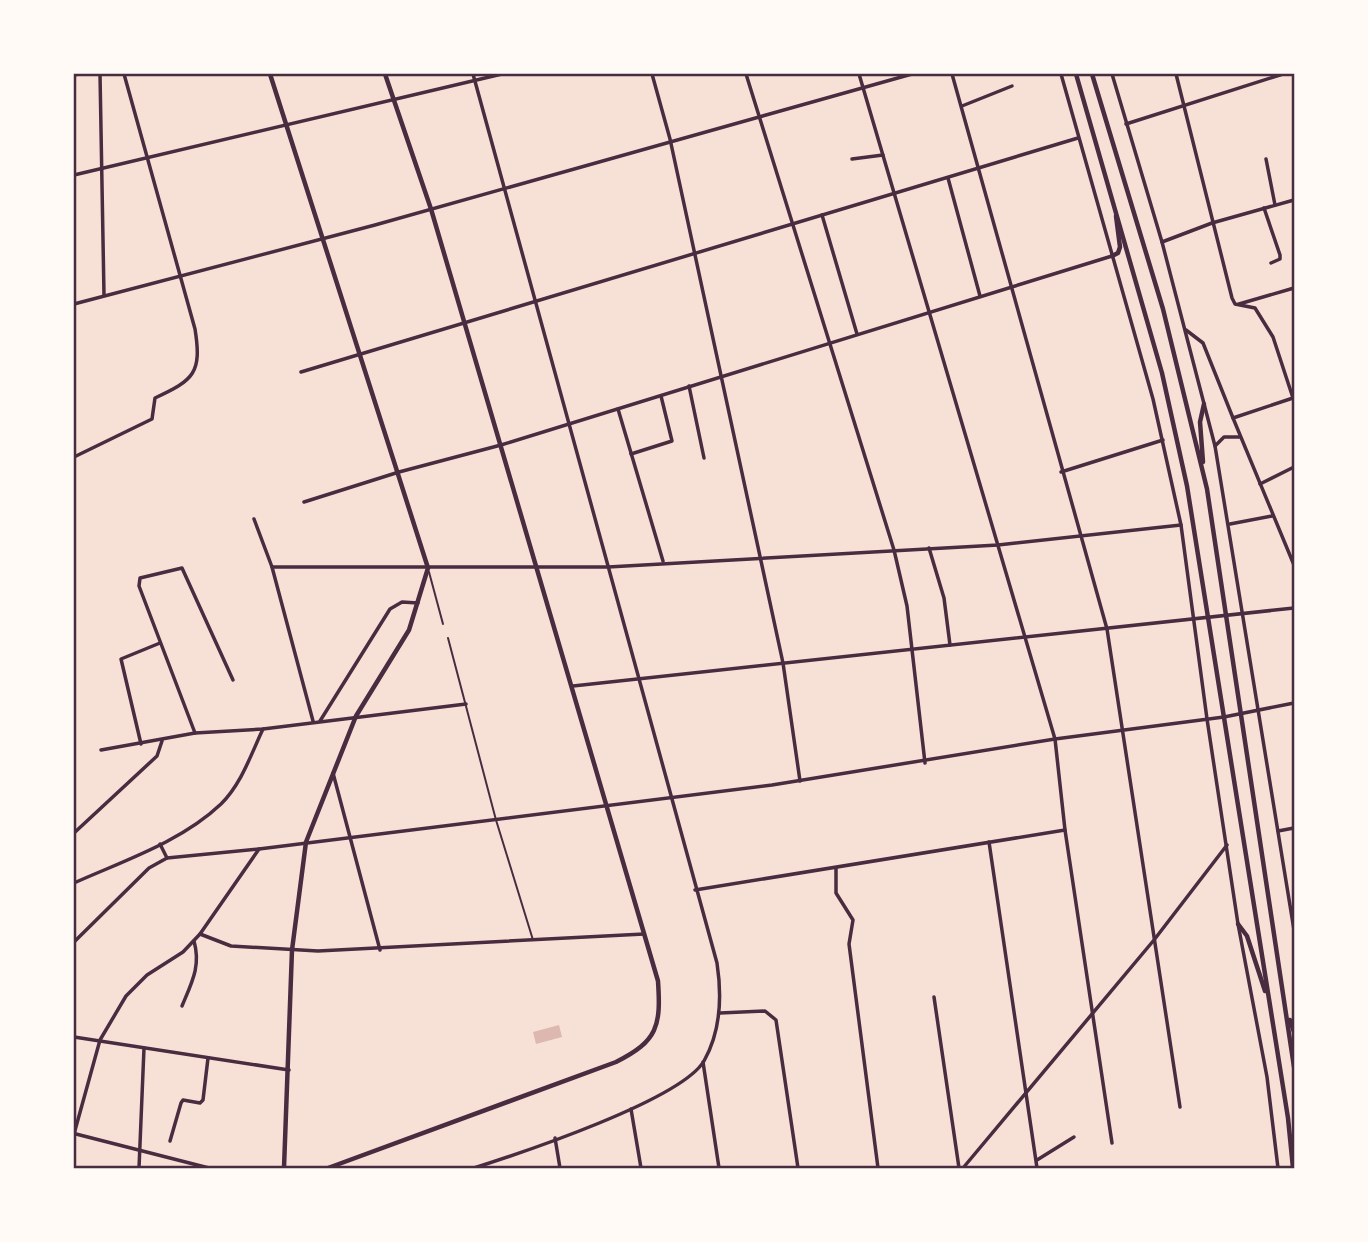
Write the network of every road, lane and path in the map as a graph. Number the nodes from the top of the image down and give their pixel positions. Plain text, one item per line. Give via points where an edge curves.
1 (79, 74) edge
2 (100, 74) edge
3 (124, 74) edge
4 (270, 74) edge
5 (385, 74) edge
6 (473, 74) edge
7 (502, 74) edge
8 (652, 74) edge
9 (747, 74) edge
10 (859, 74) edge
11 (912, 74) edge
12 (952, 74) edge
13 (1061, 74) edge
14 (1076, 74) edge
15 (1092, 74) edge
16 (1112, 74) edge
17 (1176, 74) edge
18 (1283, 74) edge
19 (74, 75) edge
20 (475, 80) junction
21 (1012, 86) dead end
22 (864, 89) junction
23 (394, 99) junction
24 (961, 107) junction
25 (1184, 107) junction
26 (760, 116) junction
27 (287, 124) junction
28 (1126, 124) junction
29 (1078, 138) junction
30 (670, 139) junction
31 (883, 155) junction
32 (146, 158) junction
33 (852, 159) dead end
34 (1266, 159) dead end
35 (101, 167) junction
36 (978, 169) junction
37 (74, 175) edge
38 (948, 177) junction
39 (503, 188) junction
40 (895, 193) junction
41 (1294, 200) edge
42 (1275, 205) junction
43 (1264, 208) junction
44 (431, 209) junction
45 (1117, 212) junction
46 (822, 215) junction
47 (1212, 223) junction
48 (792, 225) junction
49 (325, 238) junction
50 (1162, 242) junction
51 (694, 253) junction
52 (1112, 256) junction
53 (1271, 263) dead end
54 (179, 275) junction
55 (1011, 287) junction
56 (1294, 288) edge
57 (104, 295) junction
58 (980, 296) junction
59 (537, 302) junction
60 (74, 304) edge
61 (1239, 304) junction
62 (930, 311) junction
63 (464, 323) junction
64 (1184, 328) junction
65 (857, 334) junction
66 (829, 343) junction
67 (361, 356) junction
68 (301, 372) dead end
69 (721, 376) junction
70 (689, 386) junction
71 (662, 396) junction
72 (1294, 398) edge
73 (1204, 404) junction
74 (618, 409) junction
75 (1233, 418) junction
76 (570, 424) junction
77 (1240, 437) junction
78 (1163, 440) junction
79 (501, 445) junction
80 (1215, 446) junction
81 (631, 454) junction
82 (74, 457) edge
83 (704, 458) dead end
84 (1202, 466) junction
85 (1294, 467) edge
86 (398, 472) junction
87 (1061, 472) junction
88 (1260, 484) junction
89 (304, 502) dead end
90 (1273, 516) junction
91 (254, 519) dead end
92 (1230, 524) junction
93 (1181, 525) junction
94 (1082, 536) junction
95 (998, 545) junction
96 (929, 548) junction
97 (894, 550) junction
98 (759, 556) junction
99 (663, 561) junction
100 (1294, 565) edge
101 (608, 566) junction
102 (272, 567) junction
103 (538, 567) junction
104 (428, 568) junction
105 (418, 603) junction
106 (1294, 608) edge
107 (1244, 612) junction
108 (1226, 613) junction
109 (1208, 617) junction
110 (1195, 619) junction
111 (443, 624) dead end
112 (1107, 629) junction
113 (448, 638) dead end
114 (1026, 638) junction
115 (160, 643) junction
116 (950, 645) junction
117 (911, 648) junction
118 (783, 663) junction
119 (636, 677) junction
120 (233, 680) dead end
121 (573, 686) junction
122 (1294, 703) edge
123 (466, 704) junction
124 (1258, 710) junction
125 (1240, 713) junction
126 (356, 716) junction
127 (1224, 717) junction
128 (1207, 719) junction
129 (313, 721) junction
130 (320, 721) junction
131 (263, 729) junction
132 (1121, 730) junction
133 (195, 733) junction
134 (1055, 738) junction
135 (162, 741) junction
136 (141, 744) junction
137 (101, 750) dead end
138 (925, 762) junction
139 (332, 771) junction
140 (800, 781) junction
141 (670, 799) junction
142 (609, 807) junction
143 (496, 820) junction
144 (1294, 828) edge
145 (1065, 830) junction
146 (1278, 831) junction
147 (74, 832) edge
148 (350, 838) junction
149 (306, 842) junction
150 (989, 842) junction
151 (160, 844) junction
152 (1227, 844) junction
153 (259, 849) junction
154 (167, 858) junction
155 (836, 868) junction
156 (74, 883) edge
157 (695, 890) junction
158 (1238, 924) junction
159 (1294, 930) edge
160 (200, 934) junction
161 (646, 934) junction
162 (1154, 940) junction
163 (194, 941) junction
164 (533, 941) junction
165 (74, 942) edge
166 (292, 950) junction
167 (380, 950) junction
168 (934, 997) dead end
169 (1269, 998) junction
170 (182, 1006) dead end
171 (1286, 1008) junction
172 (1094, 1009) junction
173 (720, 1013) junction
174 (1294, 1032) edge
175 (74, 1037) edge
176 (100, 1040) junction
177 (144, 1048) junction
178 (208, 1058) junction
179 (703, 1062) junction
180 (1294, 1067) edge
181 (289, 1070) junction
182 (1027, 1087) junction
183 (1180, 1107) dead end
184 (631, 1109) junction
185 (75, 1134) edge
186 (1074, 1137) dead end
187 (555, 1138) junction
188 (170, 1141) dead end
189 (1112, 1143) dead end
190 (140, 1150) junction
191 (1036, 1160) junction
192 (481, 1167) edge
193 (139, 1168) edge
194 (209, 1168) edge
195 (284, 1168) edge
196 (328, 1168) edge
197 (474, 1168) edge
198 (560, 1168) edge
199 (640, 1168) edge
200 (719, 1168) edge
201 (799, 1168) edge
202 (878, 1168) edge
203 (961, 1168) edge
204 (1037, 1168) edge
205 (1278, 1168) edge
206 (1293, 1168) edge

1 - 19 street
2 - 35 street
3 - 32 street
4 - 27 street
5 - 23 street
6 - 20 street
7 - 20 street
8 - 30 street
9 - 26 street
10 - 22 street
11 - 22 street
12 - 24 street
13 - 29 street
14 - 45 street
15 - 84 street via 1163,309
16 - 28 street
17 - 25 street
18 - 25 street
20 - 23 street
20 - 39 street
21 - 24 street
22 - 26 street
22 - 31 street
23 - 27 street
23 - 44 street
24 - 36 street
25 - 28 street
25 - 47 street
26 - 30 street
26 - 48 street
27 - 32 street
27 - 49 street
28 - 50 street
29 - 36 street
29 - 52 street
30 - 39 street
30 - 51 street
31 - 33 street
31 - 40 street
32 - 35 street
32 - 54 street
34 - 42 street
35 - 37 street
35 - 57 street
36 - 38 street
36 - 55 street
38 - 40 street
38 - 58 street
39 - 44 street
39 - 59 street
40 - 46 street
40 - 62 street
41 - 42 street
42 - 43 street
43 - 47 street
43 - 53 street via 1280,255 1280,260
44 - 49 street
44 - 63 street
45 - 52 street via 1120,247
45 - 109 street via 1162,373
46 - 48 street
46 - 65 street
47 - 50 street
47 - 61 street via 1232,298
48 - 51 street
48 - 66 street
49 - 54 street
49 - 67 street
50 - 64 street
51 - 59 street
51 - 69 street
52 - 55 street
52 - 78 street
54 - 57 street
54 - 82 street via 197,344 193,376 155,398 152,419
55 - 58 street
55 - 87 street
56 - 61 street
57 - 60 street
58 - 62 street
59 - 63 street
59 - 76 street
61 - 72 street via 1256,309 1270,329
62 - 65 street
62 - 95 street
63 - 67 street
63 - 79 street
64 - 73 street
64 - 75 street via 1203,344
65 - 66 street
66 - 69 street
66 - 97 street
67 - 68 street
67 - 86 street
69 - 70 street
69 - 98 street
70 - 71 street
70 - 83 street
71 - 74 street
71 - 81 street via 672,441
72 - 75 street
73 - 80 street
73 - 84 street
74 - 76 street
74 - 81 street
75 - 77 street
76 - 79 street
76 - 101 street
77 - 80 street via 1224,436
77 - 88 street
78 - 87 street
78 - 93 street
79 - 86 street
79 - 103 street
80 - 92 street
81 - 99 street
84 - 108 street
85 - 88 street
86 - 89 street
86 - 104 street
87 - 94 street
88 - 90 street
90 - 92 street
90 - 100 street
91 - 102 street
92 - 107 street
93 - 94 street
93 - 110 street
94 - 95 street
94 - 112 street
95 - 96 street
95 - 114 street
96 - 97 street
96 - 116 street via 944,598
97 - 98 street
97 - 117 street
98 - 99 street
98 - 118 street
99 - 101 street
101 - 103 street
101 - 119 street
102 - 104 street
102 - 129 street
103 - 104 street
103 - 121 street
104 - 105 street
104 - 111 lane
105 - 126 street via 409,630
105 - 130 street via 402,602 390,609
106 - 107 street
107 - 108 street
107 - 124 street
108 - 109 street
108 - 125 street
109 - 110 street
109 - 127 street
110 - 112 street
110 - 128 street
112 - 114 street
112 - 132 street
113 - 123 lane
114 - 116 street
114 - 134 street
115 - 120 street via 138,581 182,568
115 - 133 street
115 - 136 street via 121,659
116 - 117 street
117 - 118 street
117 - 138 street
118 - 119 street
118 - 140 street
119 - 121 street
119 - 141 street
121 - 142 street
122 - 124 street
123 - 126 street
123 - 143 lane
124 - 125 street
124 - 146 street
125 - 127 street
125 - 171 street
126 - 130 street
126 - 139 street
127 - 128 street
127 - 169 street
128 - 132 street
128 - 152 street
129 - 130 street
129 - 131 street
131 - 133 street
131 - 151 street via 245,770 222,803
132 - 134 street
132 - 162 street
133 - 135 street
134 - 138 street
134 - 145 street
135 - 136 street
135 - 147 street via 157,756
136 - 137 street
138 - 140 street
139 - 148 street
139 - 149 street
140 - 141 street
141 - 142 street
141 - 157 street
142 - 143 street
142 - 161 street
143 - 148 street
143 - 164 lane
144 - 146 street
145 - 150 street
145 - 172 street
146 - 159 street
148 - 149 street
148 - 167 street
149 - 153 street
149 - 166 street
150 - 155 street
150 - 182 street
151 - 154 street
151 - 156 street
152 - 158 street
152 - 162 street
153 - 154 street
153 - 160 street
154 - 165 street via 149,868
155 - 157 street
155 - 202 street via 836,893 853,920 849,944
157 - 173 street via 717,963
158 - 169 street via 1247,936
158 - 205 street via 1267,1077
160 - 163 street
160 - 166 street via 232,946
161 - 164 street
161 - 196 street via 660,1009 656,1032 639,1051
162 - 172 street
162 - 183 street
163 - 170 street via 196,974
163 - 176 street via 126,996
164 - 167 street
166 - 167 street
166 - 181 street
168 - 203 street
169 - 206 street
171 - 174 street
171 - 180 street
172 - 182 street
172 - 189 street
173 - 179 street
173 - 201 street via 765,1011 776,1020
175 - 176 street
176 - 177 street
176 - 185 street
177 - 178 street
177 - 190 street
178 - 181 street
178 - 188 street via 203,1100 183,1100
179 - 184 street via 686,1080
179 - 200 street
181 - 195 street
182 - 191 street
182 - 203 street
184 - 187 street
184 - 199 street
185 - 190 street
186 - 191 street
187 - 192 street
187 - 198 street
190 - 193 street
190 - 194 street
191 - 204 street
192 - 197 street

